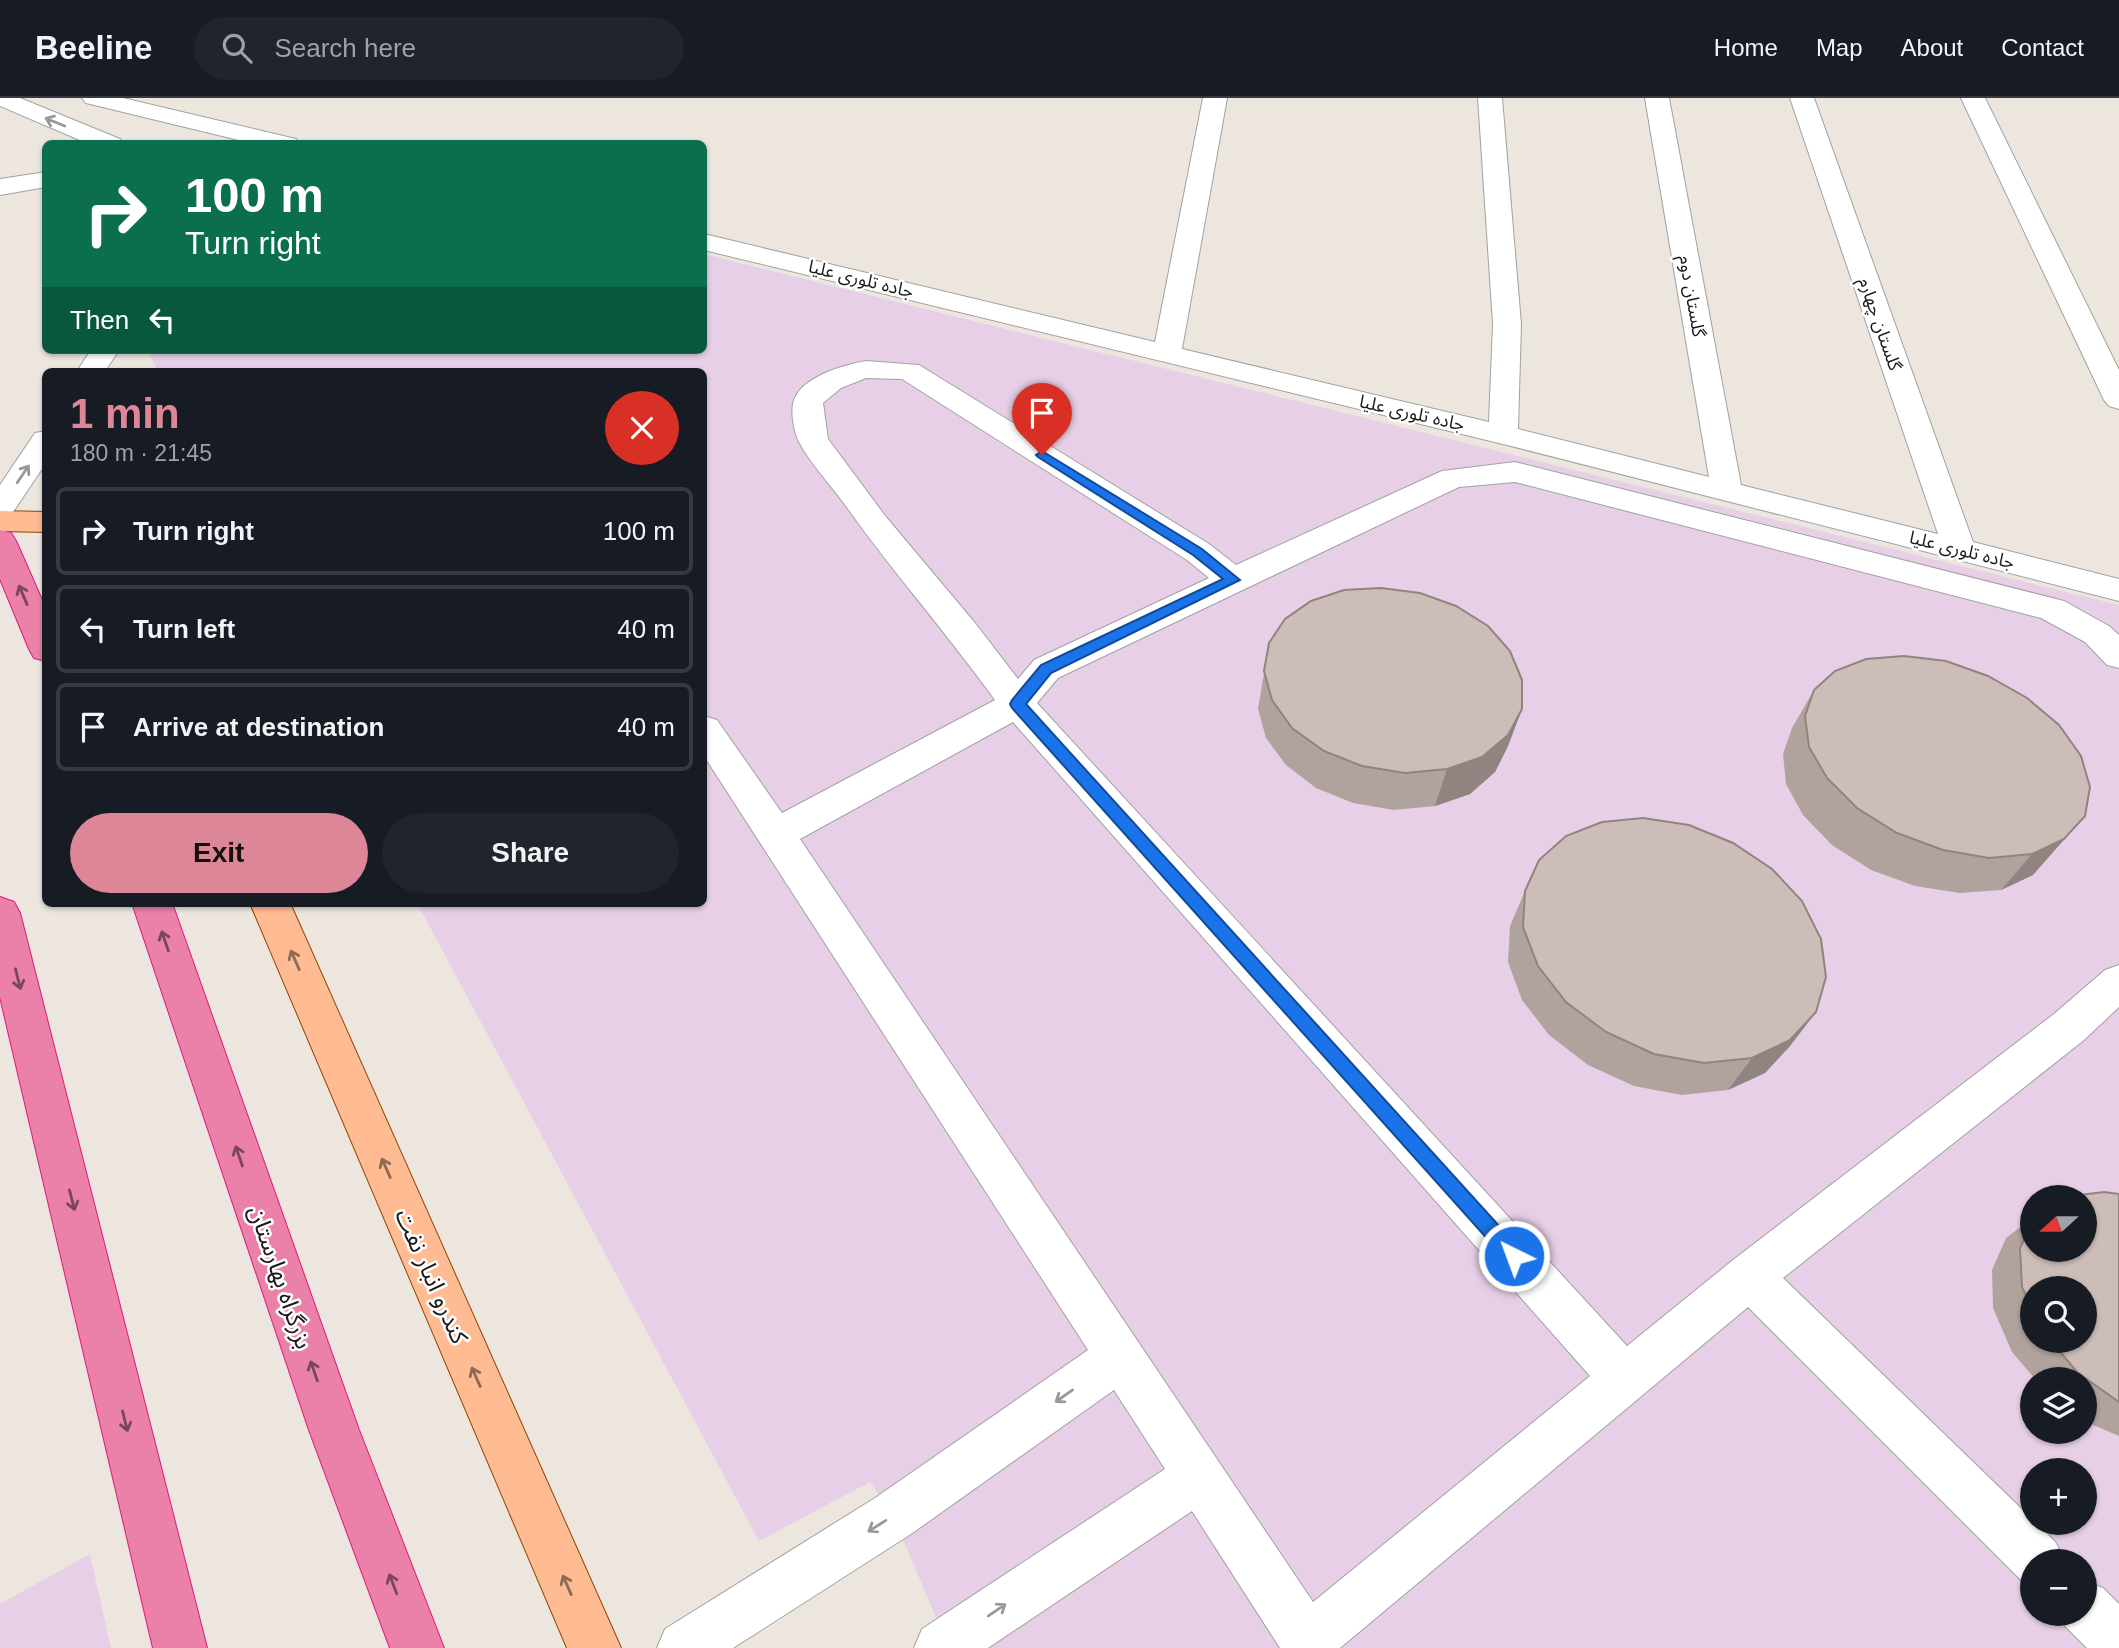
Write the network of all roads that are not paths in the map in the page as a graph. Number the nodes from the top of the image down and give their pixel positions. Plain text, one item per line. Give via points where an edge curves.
1 (0, 98) edge
2 (94, 98) edge
3 (1215, 98) edge
4 (1490, 98) edge
5 (1657, 98) edge
6 (1802, 98) edge
7 (1973, 98) edge
8 (101, 140) edge
9 (270, 140) edge
10 (42, 180) edge
11 (0, 187) edge
12 (42, 198) edge
13 (0, 200) edge
14 (707, 243) edge
15 (1167, 354) junction
16 (2119, 400) edge
17 (1503, 435) junction
18 (42, 445) edge
19 (1727, 493) junction
20 (0, 508) edge
21 (0, 521) edge
22 (42, 522) edge
23 (0, 541) edge
24 (1959, 549) junction
25 (1233, 580) junction
26 (2119, 590) edge
27 (42, 640) edge
28 (2119, 656) edge
29 (1017, 704) junction
30 (707, 733) edge
31 (776, 834) junction
32 (153, 907) edge
33 (272, 907) edge
34 (0, 913) edge
35 (2119, 982) edge
36 (1749, 1276) junction
37 (1119, 1357) junction
38 (1625, 1379) junction
39 (1199, 1476) junction
40 (2026, 1549) edge
41 (2097, 1620) edge
42 (2119, 1642) edge
43 (1308, 1645) edge
44 (180, 1648) edge
45 (417, 1648) edge
46 (594, 1648) edge
47 (684, 1648) edge
48 (941, 1648) edge

8 -> 1 street
2 - 9 street
3 - 15 street
4 - 17 street via 1507,324
5 - 19 street, گلستان دوم
6 - 24 street, گلستان چهارم
7 - 16 street
10 - 11 street
12 - 13 street
14 - 15 street, جاده تلوری علیا
15 - 17 street, جاده تلوری علیا
17 - 19 street, جاده تلوری علیا
20 -> 18 street
19 - 24 street, جاده تلوری علیا
21 - 22 main road
27 -> 23 highway
24 - 26 street, جاده تلوری علیا
25 - 28 street via 1453,478 1515,472 2052,610 2096,634
25 - 29 street via 1046,669
25 - 29 street via 1198,552 909,371 872,367 821,386 808,401 813,440
29 - 31 street
29 - 38 street
30 - 31 street
31 - 37 street
45 -> 32 highway, بزرگراه بهارستان via 334,1430
46 -> 33 main road, کندرو انبار نفت
34 -> 44 highway
35 - 36 street via 2069,1027
36 - 38 street
36 - 40 street
37 - 39 street
37 -> 47 street via 892,1516
38 - 43 street
39 - 43 street
48 -> 39 street
41 - 42 street

